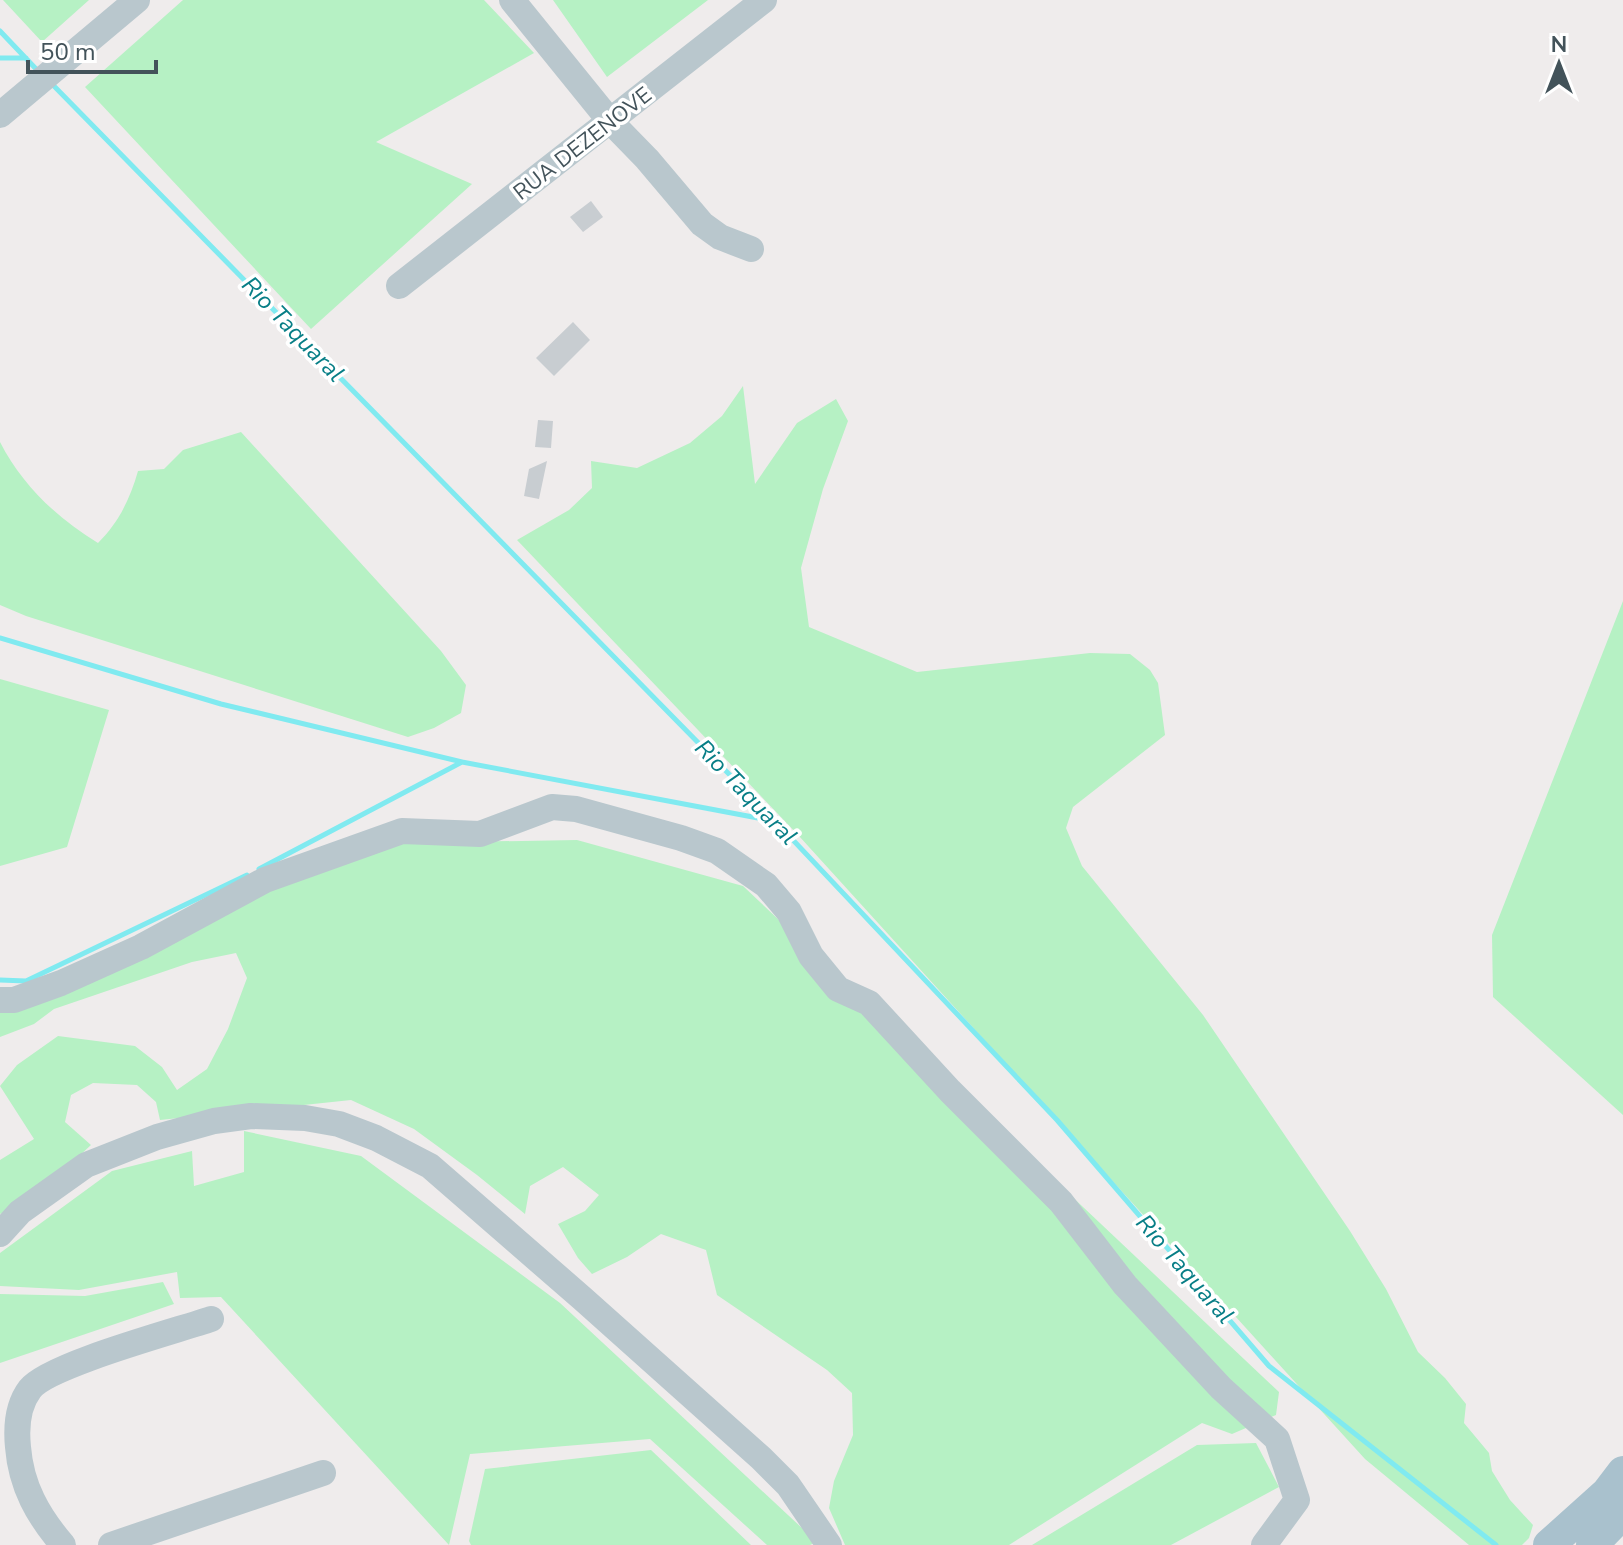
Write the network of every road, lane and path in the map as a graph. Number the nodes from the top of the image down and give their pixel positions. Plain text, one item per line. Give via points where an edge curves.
1 (137, 0) edge
2 (512, 0) edge
3 (764, 0) edge
4 (7, 109) edge
5 (610, 121) junction
6 (751, 249) dead end
7 (399, 286) dead end
8 (0, 1000) edge
9 (0, 1234) edge
10 (211, 1319) dead end
11 (1623, 1472) edge
12 (323, 1473) dead end
13 (1623, 1513) edge
14 (63, 1545) edge
15 (111, 1545) edge
16 (829, 1545) edge
17 (1264, 1545) edge
18 (1549, 1545) edge
19 (1592, 1545) edge

1 - 4 street
2 - 5 street
3 - 5 street, RUA DEZENOVE
5 - 6 street via 702,224
5 - 7 street, RUA DEZENOVE
8 - 17 street via 61,983 265,880 402,831 480,834 552,807 576,809 717,851 766,885 838,989 869,1003 1061,1202 1157,1320 1277,1439 1297,1500
9 - 16 street via 20,1212 86,1165 157,1137 251,1116 339,1124 430,1166 490,1217 761,1458 788,1485
10 - 14 street via 74,1364 31,1387 16,1429 19,1462 42,1520
11 - 18 main road
12 - 15 street
13 - 19 main road

